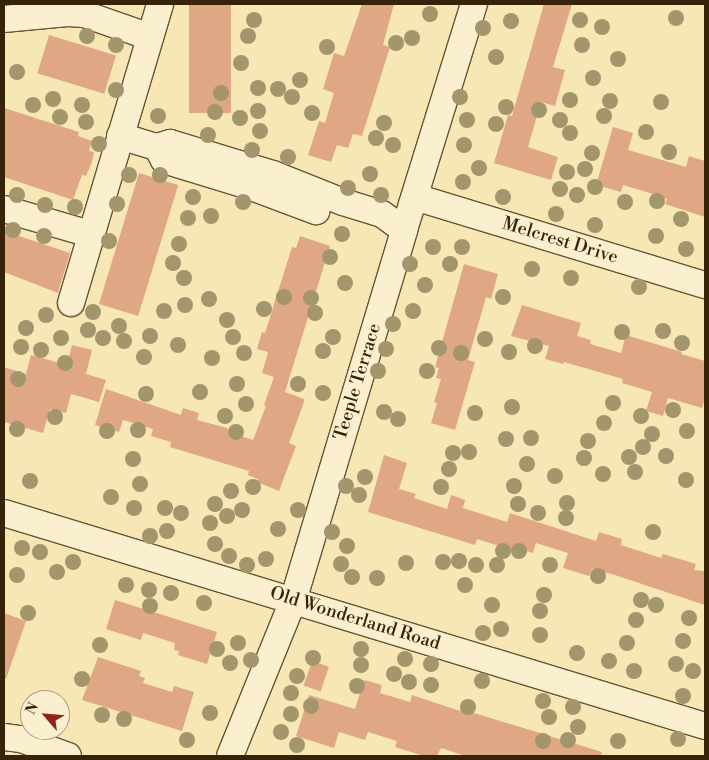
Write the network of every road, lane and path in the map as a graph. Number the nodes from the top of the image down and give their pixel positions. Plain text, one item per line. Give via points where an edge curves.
1 (160, 4) edge
2 (474, 4) edge
3 (4, 20) edge
4 (150, 37) junction
5 (120, 136) junction
6 (415, 197) junction
7 (4, 208) edge
8 (404, 230) junction
9 (90, 234) junction
10 (705, 285) edge
11 (70, 304) dead end
12 (4, 513) edge
13 (293, 600) junction
14 (705, 726) edge
15 (4, 737) edge
16 (68, 756) edge
17 (230, 756) edge

1 - 4 street
2 - 6 street, Teeple Terrace
3 - 4 street via 84,14
4 - 5 street
5 - 8 street via 157,147 170,142 228,170 382,214
5 - 9 street
6 - 8 street, Teeple Terrace
6 - 10 street, Melcrest Drive
7 - 9 street
8 - 13 street, Teeple Terrace
9 - 11 street
12 - 13 street, Old Wonderland Road
13 - 14 street, Old Wonderland Road
13 - 17 street, Teeple Terrace
15 - 16 street via 21,738

